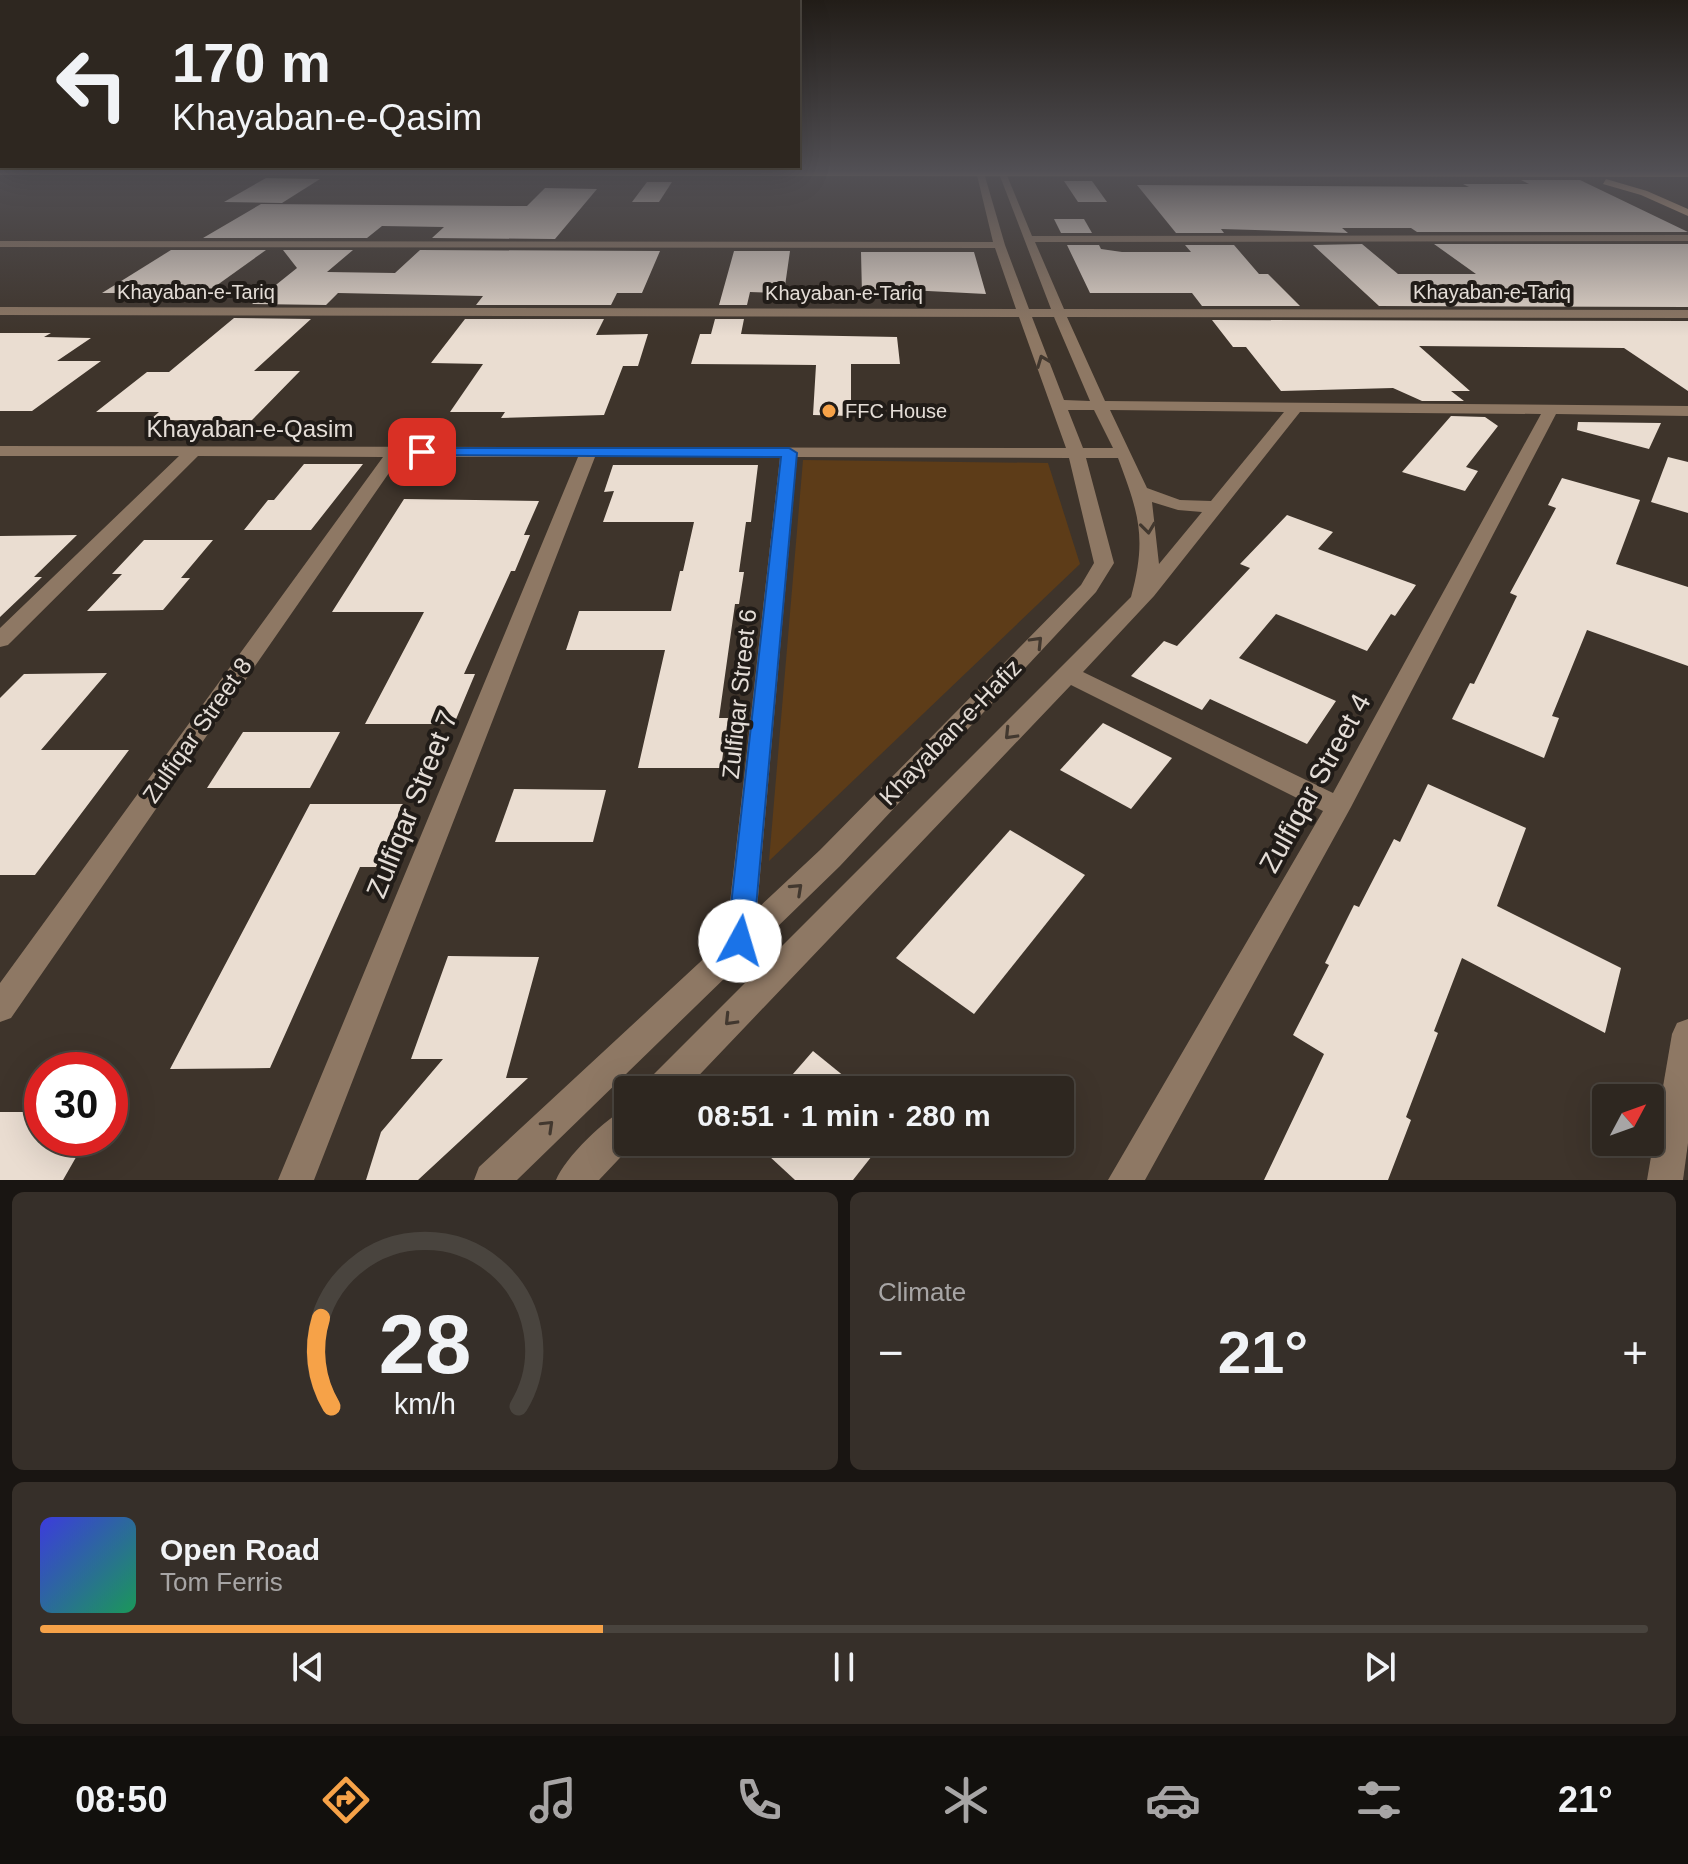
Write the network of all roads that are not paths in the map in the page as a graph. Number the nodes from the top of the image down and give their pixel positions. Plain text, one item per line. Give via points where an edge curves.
1 (996, 226) edge
2 (1020, 226) edge
3 (0, 238) edge
4 (1688, 238) edge
5 (372, 241) junction
6 (998, 242) junction
7 (1030, 242) junction
8 (1379, 242) junction
9 (0, 244) edge
10 (1688, 245) edge
11 (1688, 305) edge
12 (8, 308) edge
13 (1373, 308) junction
14 (1023, 309) junction
15 (1058, 309) junction
16 (1688, 314) edge
17 (1060, 405) junction
18 (1102, 407) junction
19 (1295, 408) junction
20 (1550, 411) junction
21 (1688, 411) edge
22 (0, 442) edge
23 (1074, 447) junction
24 (1121, 447) junction
25 (0, 451) edge
26 (395, 452) junction
27 (192, 453) junction
28 (588, 453) junction
29 (789, 453) junction
30 (1140, 492) junction
31 (1216, 507) junction
32 (1141, 599) junction
33 (0, 640) edge
34 (1068, 674) junction
35 (1338, 807) junction
36 (740, 941) junction
37 (0, 1008) edge
38 (1688, 1034) edge
39 (676, 1076) edge
40 (614, 1139) edge
41 (296, 1180) edge
42 (492, 1180) edge
43 (574, 1180) edge
44 (1126, 1180) edge
45 (1665, 1180) edge

1 - 6 street, Khayaban-e-Hafiz
2 - 7 street
3 - 5 street
4 - 8 street
5 - 6 street
5 - 9 street
6 - 14 street, Khayaban-e-Hafiz
7 - 8 street
7 - 15 street
8 - 10 street
11 - 13 street, Khayaban-e-Tariq
12 - 14 street, Khayaban-e-Tariq
13 - 15 street, Khayaban-e-Tariq
13 - 16 street, Khayaban-e-Tariq
14 - 15 street, Khayaban-e-Tariq
17 -> 14 street, Khayaban-e-Hafiz
15 - 18 street
17 - 18 street
17 - 23 street, Khayaban-e-Hafiz
18 - 19 street
18 - 24 street
19 - 20 street
19 - 31 street, Khayaban-e-Hafiz
20 - 21 street
20 - 35 street, Zulfiqar Street 4
22 - 23 street, Khayaban-e-Qasim
23 - 24 street, Khayaban-e-Qasim
23 - 29 street, Khayaban-e-Qasim
36 -> 23 street, Khayaban-e-Hafiz via 830,858 1089,588 1104,563
24 - 30 street
25 - 27 street, Khayaban-e-Qasim
26 - 27 street, Khayaban-e-Qasim
26 - 28 street, Khayaban-e-Qasim
26 - 37 street, Zulfiqar Street 8
27 - 33 street
28 - 29 street, Khayaban-e-Qasim
28 - 41 street, Zulfiqar Street 7
29 - 36 street, Zulfiqar Street 6
30 - 31 street via 1178,505
30 -> 32 street via 1151,558
31 - 32 street, Khayaban-e-Hafiz
32 - 34 street, Khayaban-e-Hafiz
34 - 35 street
34 -> 39 street, Khayaban-e-Hafiz
35 - 44 street, Zulfiqar Street 4
42 -> 36 street, Khayaban-e-Hafiz
38 - 45 street
40 - 43 street

